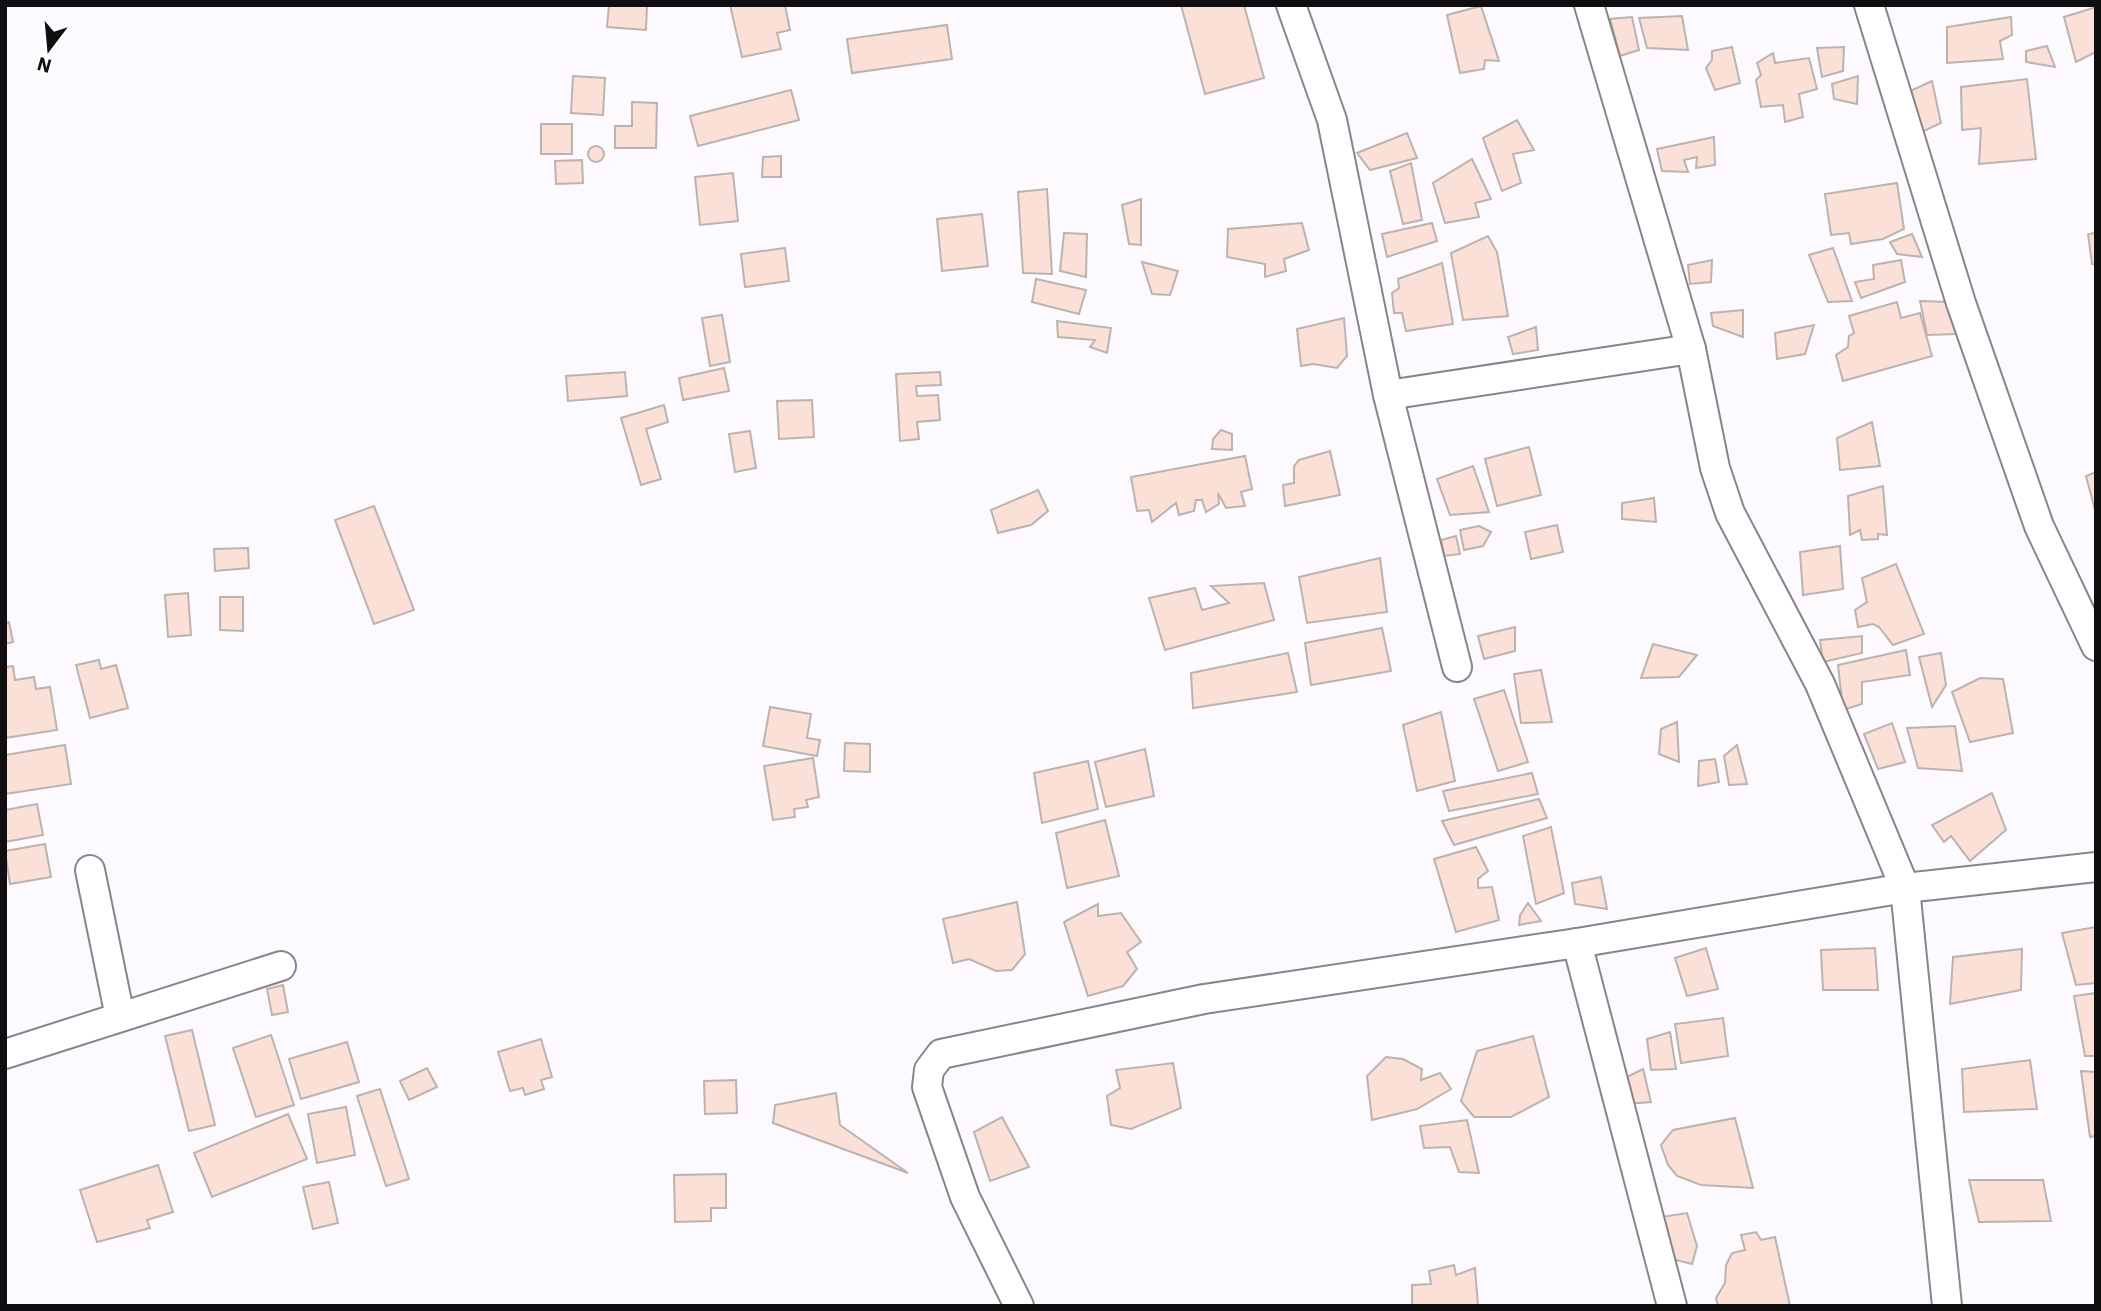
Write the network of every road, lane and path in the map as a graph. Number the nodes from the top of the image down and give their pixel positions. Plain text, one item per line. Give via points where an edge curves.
1 (1292, 5) edge
2 (1589, 5) edge
3 (1868, 5) edge
4 (1691, 349) junction
5 (1388, 395) junction
6 (2096, 646) edge
7 (1457, 667) dead end
8 (2096, 867) edge
9 (90, 870) dead end
10 (1905, 888) junction
11 (1577, 943) junction
12 (281, 966) dead end
13 (120, 1017) junction
14 (5, 1054) edge
15 (1019, 1306) edge
16 (1672, 1306) edge
17 (1947, 1306) edge

1 - 5 street via 1332,120
2 - 4 street
3 - 6 street via 1961,303 2025,487 2064,584
4 - 5 street
4 - 10 street via 1714,468 1730,513 1820,684
5 - 7 street
8 - 10 street
9 - 13 street
10 - 11 street
10 - 17 street
11 - 15 street via 1204,999 941,1054 929,1070 927,1087 965,1197
11 - 16 street
12 - 13 street
13 - 14 street

